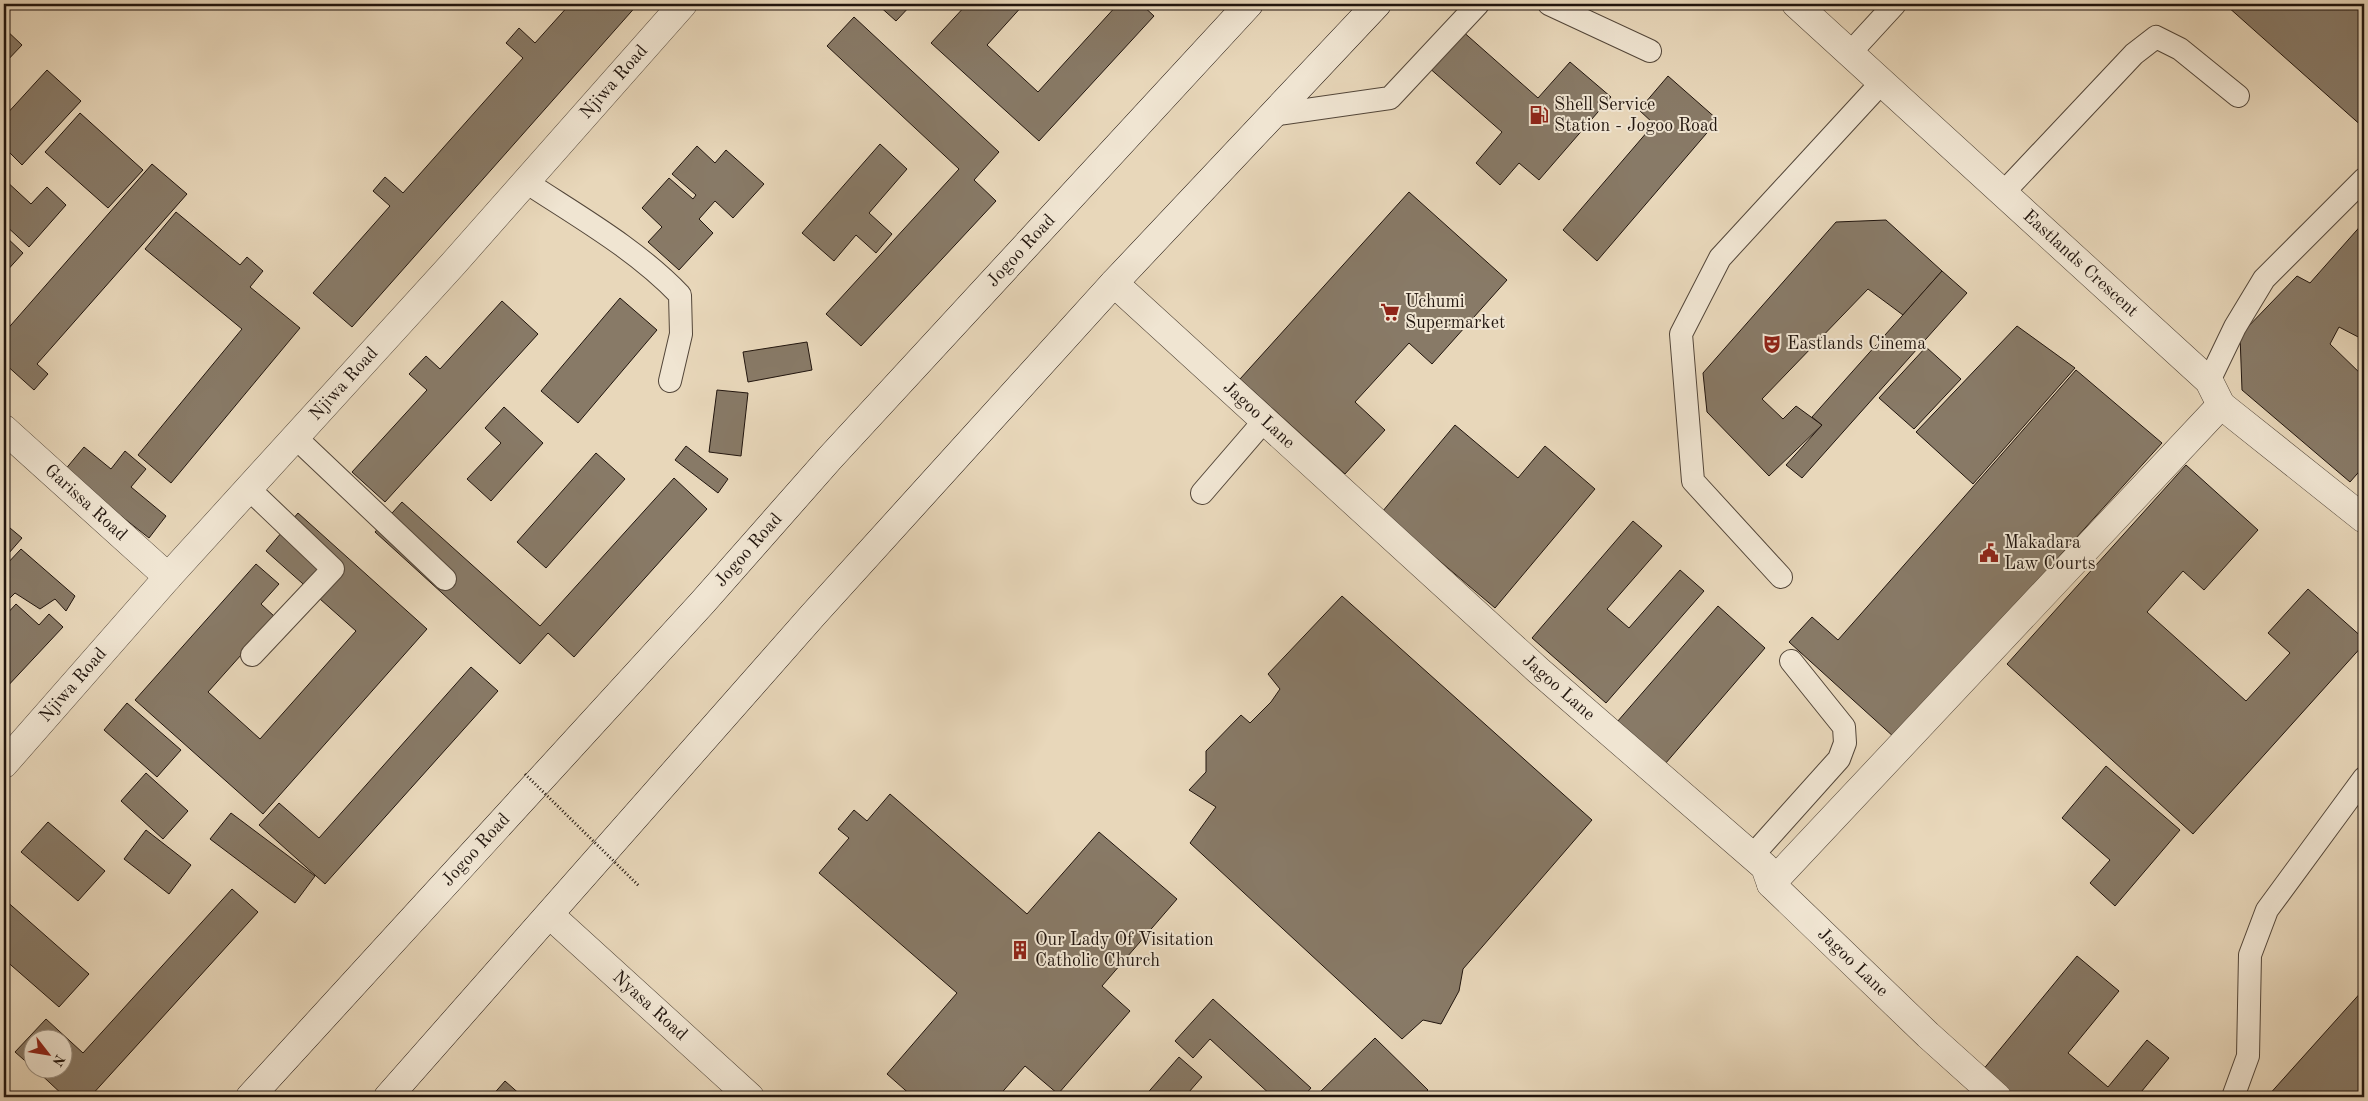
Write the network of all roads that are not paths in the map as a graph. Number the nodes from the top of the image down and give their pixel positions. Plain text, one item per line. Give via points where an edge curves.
1 (683, 4) edge
2 (1249, 4) edge
3 (1377, 4) edge
4 (1478, 4) edge
5 (1549, 4) edge
6 (1796, 4) edge
7 (1895, 4) edge
8 (1650, 51) dead end
9 (1850, 53) junction
10 (1882, 82) junction
11 (2238, 96) dead end
12 (1271, 115) junction
13 (2364, 179) edge
14 (526, 182) junction
15 (2003, 193) junction
16 (1114, 283) junction
17 (670, 381) dead end
18 (2208, 381) junction
19 (2221, 405) junction
20 (1264, 421) junction
21 (4, 429) edge
22 (295, 437) junction
23 (249, 488) junction
24 (1202, 493) dead end
25 (2364, 519) edge
26 (168, 577) junction
27 (1781, 577) dead end
28 (445, 579) dead end
29 (252, 655) dead end
30 (1791, 661) dead end
31 (4, 764) edge
32 (2364, 778) edge
33 (1752, 856) junction
34 (1770, 884) junction
35 (550, 915) junction
36 (250, 1097) edge
37 (388, 1097) edge
38 (750, 1097) edge
39 (1997, 1097) edge
40 (2234, 1097) edge

1 - 14 street, Njiwa Road
2 - 36 street, Jogoo Road via 830,458 703,602
3 - 12 street
4 - 12 lane via 1390,98
5 - 8 lane
6 - 9 street, Eastlands Crescent
7 - 9 lane
9 - 10 street, Eastlands Crescent
10 - 15 street, Eastlands Crescent
10 - 27 lane via 1720,258 1681,334 1693,481
11 - 15 lane via 2180,49 2156,37 2134,54
12 - 16 street
13 - 18 lane via 2264,279 2235,326
14 - 17 lane via 622,245 660,275 680,296 681,334
14 - 22 street, Njiwa Road
15 - 18 street, Eastlands Crescent
16 - 20 street, Jagoo Lane
16 - 35 street via 813,614
18 - 19 street, Eastlands Crescent
19 - 25 street, Eastlands Crescent
19 - 34 street
20 - 24 lane
20 - 33 street, Jagoo Lane via 1539,671
21 - 26 street, Garissa Road
22 - 23 street, Njiwa Road
22 - 28 lane
23 - 26 street, Njiwa Road
23 - 29 lane via 333,569
26 - 31 street, Njiwa Road
30 - 33 lane via 1844,727 1845,743 1839,759
32 - 40 lane via 2268,910 2250,955 2248,1056
33 - 34 street, Jagoo Lane via 1765,867
34 - 39 street, Jagoo Lane
35 - 37 street
35 - 38 street, Nyasa Road

